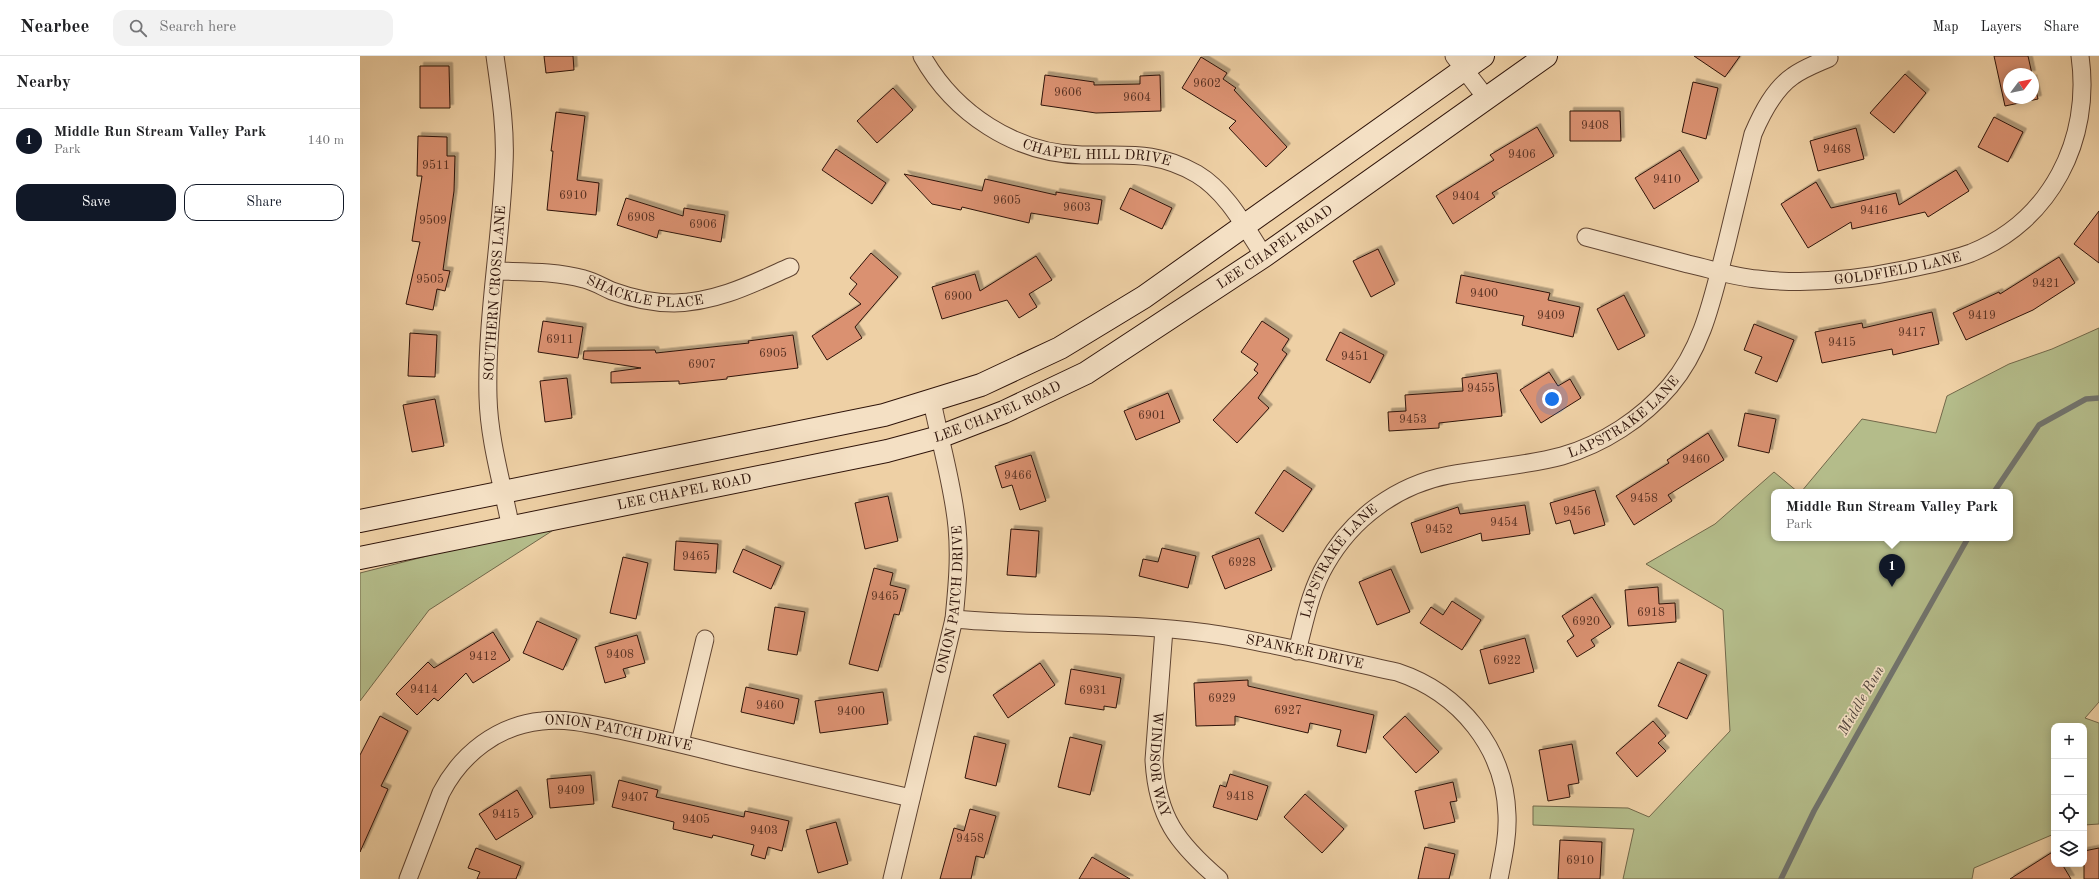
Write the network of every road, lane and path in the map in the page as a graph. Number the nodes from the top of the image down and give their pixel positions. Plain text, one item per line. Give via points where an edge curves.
1 (495, 56) edge
2 (922, 56) edge
3 (1483, 56) edge
4 (1546, 56) edge
5 (2080, 56) edge
6 (1829, 58) dead end
7 (1460, 62) edge
8 (1487, 99) junction
9 (1244, 226) junction
10 (1586, 238) dead end
11 (1264, 256) junction
12 (790, 267) dead end
13 (496, 271) junction
14 (1719, 272) junction
15 (932, 400) junction
16 (939, 437) junction
17 (504, 493) junction
18 (360, 521) edge
19 (511, 529) junction
20 (360, 558) edge
21 (954, 619) junction
22 (1164, 629) junction
23 (705, 639) dead end
24 (1297, 651) junction
25 (680, 743) junction
26 (911, 798) junction
27 (408, 879) edge
28 (892, 879) edge
29 (1219, 879) edge
30 (1498, 879) edge

1 - 13 street, SOUTHERN CROSS LANE via 504,130
2 - 9 street, CHAPEL HILL DRIVE via 932,74 953,99 997,131 1033,147 1065,154 1142,155 1177,164 1214,186
3 - 7 main road
4 - 8 main road, LEE CHAPEL ROAD
5 - 14 street, GOLDFIELD LANE via 2084,94 2078,130 2066,162 2042,202 2010,231 1993,242 1948,261 1848,280 1815,282 1756,279
6 - 14 street, LAPSTRAKE LANE via 1793,76 1780,88 1759,120 1753,134
7 - 8 street
7 - 9 main road
8 - 11 main road, LEE CHAPEL ROAD
9 - 11 street, CHAPEL HILL DRIVE
9 - 15 main road via 1144,297 1060,348 981,385
10 - 14 street, GOLDFIELD LANE
11 - 16 main road, LEE CHAPEL ROAD via 1086,372 1004,412
12 - 13 street, SHACKLE PLACE via 723,296 674,303 631,297 586,279 558,273
13 - 17 street, SOUTHERN CROSS LANE via 488,359 488,400
14 - 24 street, LAPSTRAKE LANE via 1702,331 1683,368 1669,387 1627,425 1589,446 1562,456 1430,479 1409,487 1379,504 1357,523 1335,548 1316,583
15 - 16 street, ONION PATCH DRIVE
15 - 17 main road via 884,415
16 - 19 main road, LEE CHAPEL ROAD via 880,453
16 - 21 street, ONION PATCH DRIVE via 957,527
17 - 18 main road
17 - 19 street, SOUTHERN CROSS LANE
19 - 20 main road, LEE CHAPEL ROAD
21 - 22 street, SPANKER DRIVE via 1001,624
21 - 26 street, ONION PATCH DRIVE
22 - 24 street, SPANKER DRIVE via 1207,633
22 - 29 street, WINDSOR WAY via 1154,760 1158,794 1168,822 1183,844
23 - 25 street
24 - 30 street, SPANKER DRIVE via 1412,677 1453,702 1469,717 1489,747 1504,786 1506,841
25 - 26 street, ONION PATCH DRIVE
25 - 27 street, ONION PATCH DRIVE via 572,721 541,721 503,731 483,743 463,760 447,781
26 - 28 street, ONION PATCH DRIVE

